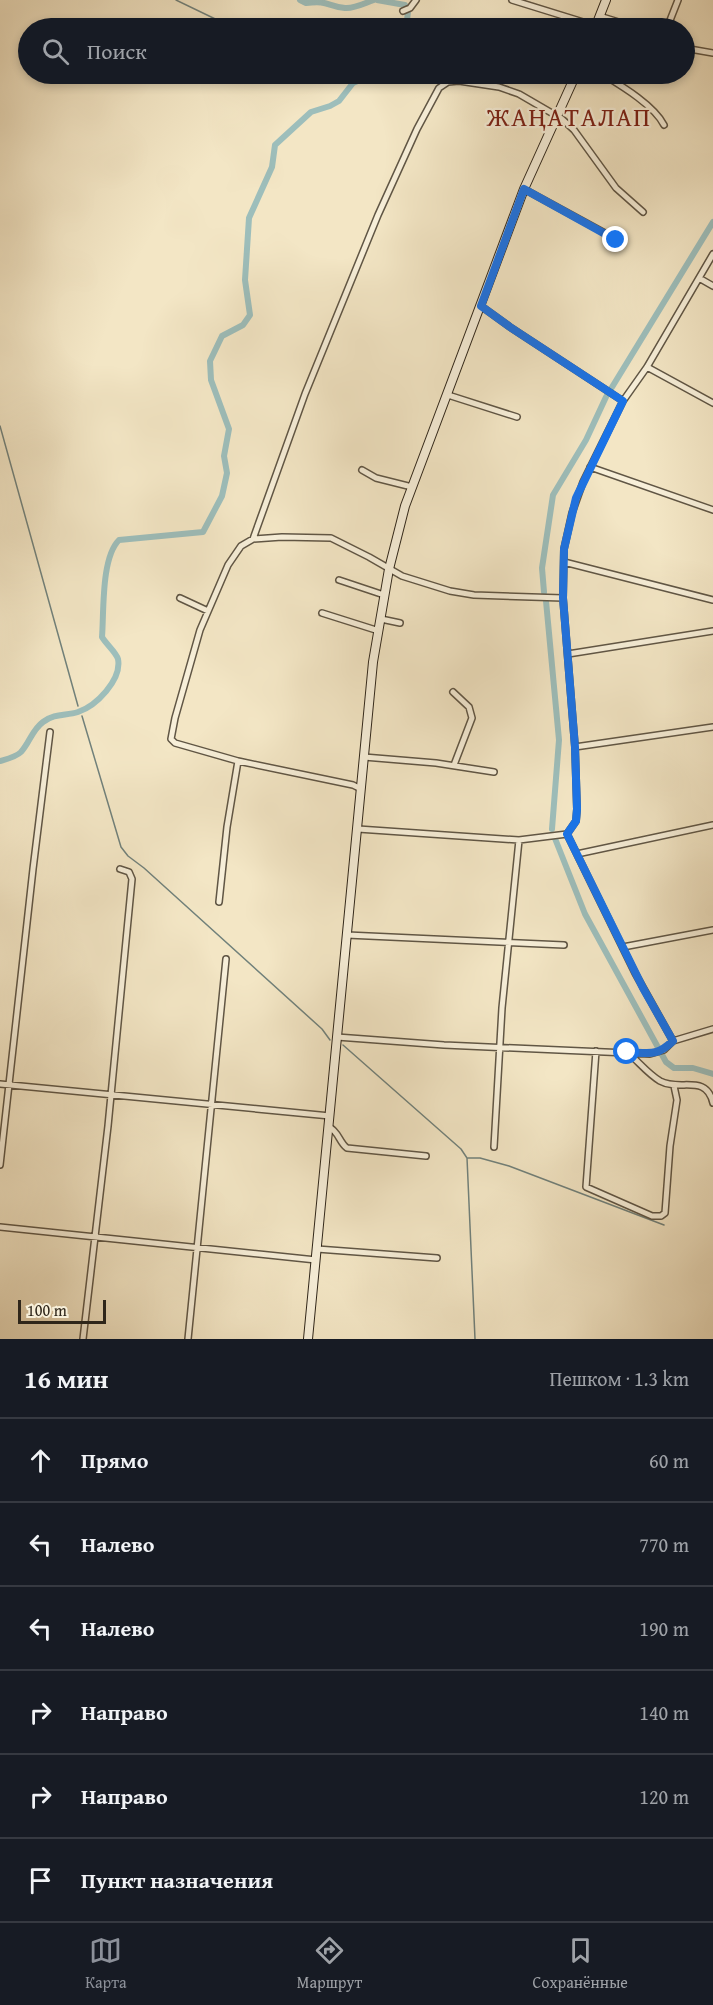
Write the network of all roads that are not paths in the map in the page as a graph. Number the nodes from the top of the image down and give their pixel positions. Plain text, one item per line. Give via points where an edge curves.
1 (416, 0) edge
2 (512, 0) edge
3 (606, 0) edge
4 (678, 0) edge
5 (406, 10) dead end
6 (600, 16) joint
7 (567, 18) edge
8 (606, 18) edge
9 (671, 18) edge
10 (695, 50) edge
11 (713, 53) edge
12 (444, 84) edge
13 (476, 84) edge
14 (572, 84) edge
15 (616, 84) edge
16 (558, 117) junction
17 (664, 125) dead end
18 (524, 189) junction
19 (643, 212) dead end
20 (619, 243) dead end
21 (713, 254) edge
22 (699, 278) junction
23 (713, 286) edge
24 (481, 306) junction
25 (647, 367) junction
26 (448, 395) junction
27 (623, 401) junction
28 (713, 403) edge
29 (517, 417) dead end
30 (590, 467) junction
31 (362, 470) dead end
32 (412, 487) junction
33 (713, 510) edge
34 (253, 539) junction
35 (564, 562) junction
36 (389, 569) junction
37 (339, 580) dead end
38 (384, 596) junction
39 (180, 598) dead end
40 (563, 598) junction
41 (713, 600) edge
42 (208, 611) junction
43 (322, 612) dead end
44 (381, 619) junction
45 (400, 623) dead end
46 (379, 631) junction
47 (713, 631) edge
48 (567, 654) junction
49 (453, 692) dead end
50 (713, 727) edge
51 (50, 732) dead end
52 (575, 747) junction
53 (364, 757) junction
54 (238, 761) junction
55 (454, 765) junction
56 (494, 772) dead end
57 (361, 789) junction
58 (713, 825) edge
59 (358, 829) junction
60 (567, 834) junction
61 (519, 840) junction
62 (577, 854) junction
63 (120, 869) dead end
64 (219, 902) dead end
65 (713, 930) edge
66 (347, 935) junction
67 (510, 942) junction
68 (564, 945) dead end
69 (623, 947) junction
70 (226, 959) dead end
71 (713, 1029) edge
72 (338, 1037) junction
73 (673, 1041) junction
74 (500, 1046) junction
75 (596, 1051) junction
76 (627, 1052) junction
77 (0, 1084) edge
78 (10, 1084) junction
79 (674, 1086) junction
80 (111, 1093) junction
81 (713, 1103) edge
82 (212, 1104) junction
83 (330, 1116) junction
84 (329, 1127) junction
85 (494, 1148) dead end
86 (426, 1156) dead end
87 (0, 1165) edge
88 (0, 1227) edge
89 (95, 1238) junction
90 (197, 1249) junction
91 (317, 1249) junction
92 (437, 1258) dead end
93 (316, 1260) junction
94 (83, 1339) edge
95 (188, 1339) edge
96 (309, 1339) edge

1 - 5 street
2 - 7 street
3 - 6 main road
4 - 9 street
6 - 8 street
10 - 11 street
12 - 34 street via 434,94 378,215 305,394
13 - 16 street via 519,94
14 - 16 main road
15 - 17 street via 650,109
16 - 18 main road
16 - 19 street via 574,130 616,188
18 - 20 street
18 - 24 main road
21 - 22 street
22 - 23 street
22 - 25 street
24 - 26 main road
24 - 27 street
25 - 27 street
25 - 28 street
26 - 29 street
26 - 32 main road
27 - 30 street
30 - 33 street
30 - 35 street via 572,513
31 - 32 street via 376,478
32 - 36 main road
34 - 36 street via 331,538
34 - 42 street via 241,546 228,565
35 - 40 street
35 - 41 street
36 - 38 main road
36 - 40 street via 462,594
37 - 38 street
38 - 44 main road
39 - 42 street
40 - 48 street
42 - 54 street via 171,738 175,743
43 - 46 street
44 - 45 street
44 - 46 main road
46 - 53 main road
47 - 48 street
48 - 52 street
49 - 55 street via 469,707 471,718
50 - 52 street
51 - 78 street
52 - 60 street via 577,818
53 - 55 street
53 - 57 main road
54 - 57 street
54 - 64 street
55 - 56 street
57 - 59 main road
58 - 62 street
59 - 61 street
59 - 66 main road
60 - 61 street
60 - 62 street
61 - 67 street
62 - 69 street
63 - 80 street via 129,872 132,879
65 - 69 street
66 - 67 street
66 - 72 main road
67 - 68 street
67 - 74 street
69 - 73 street
70 - 82 street
71 - 73 street
72 - 74 street
72 - 83 main road
73 - 76 street via 657,1053
74 - 75 street
74 - 85 street
75 - 76 street
75 - 79 street via 586,1187 652,1216 665,1213 677,1100
76 - 79 street via 661,1082
77 - 78 street
78 - 80 street
78 - 87 street
79 - 81 street via 702,1086
80 - 82 street
80 - 89 street
82 - 83 street
82 - 90 street
83 - 84 main road
84 - 86 street via 347,1148
84 - 91 main road
88 - 89 street
89 - 90 street
89 - 94 street
90 - 93 street
90 - 95 street
91 - 92 street
91 - 93 main road
93 - 96 main road

